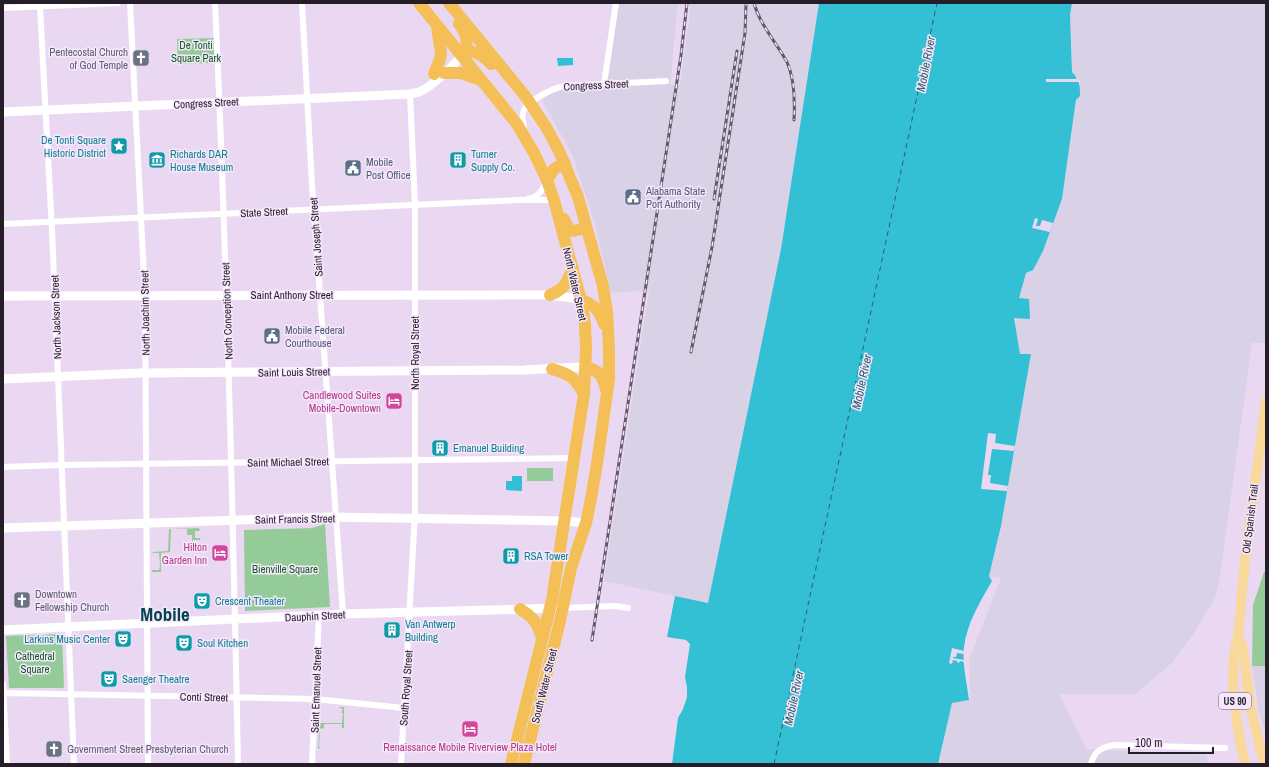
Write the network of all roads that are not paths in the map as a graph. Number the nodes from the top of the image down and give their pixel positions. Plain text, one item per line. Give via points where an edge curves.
1 (118, 3) edge
2 (130, 3) edge
3 (215, 3) edge
4 (302, 3) edge
5 (419, 3) edge
6 (448, 3) edge
7 (616, 3) edge
8 (40, 7) junction
9 (3, 8) edge
10 (436, 24) junction
11 (462, 55) junction
12 (439, 74) junction
13 (482, 81) junction
14 (666, 81) dead end
15 (604, 84) junction
16 (410, 94) junction
17 (527, 98) junction
18 (307, 99) junction
19 (218, 102) junction
20 (136, 106) junction
21 (46, 110) junction
22 (3, 112) edge
23 (527, 140) junction
24 (565, 163) junction
25 (547, 180) junction
26 (525, 200) junction
27 (554, 200) junction
28 (415, 205) junction
29 (315, 210) junction
30 (223, 214) junction
31 (142, 218) junction
32 (52, 222) junction
33 (3, 224) edge
34 (586, 228) junction
35 (573, 268) junction
36 (320, 295) junction
37 (415, 295) junction
38 (550, 295) junction
39 (3, 296) edge
40 (55, 296) junction
41 (145, 296) junction
42 (226, 296) junction
43 (581, 300) junction
44 (609, 344) junction
45 (586, 367) junction
46 (552, 369) junction
47 (415, 371) junction
48 (325, 372) junction
49 (146, 373) junction
50 (229, 373) junction
51 (58, 376) junction
52 (3, 378) edge
53 (584, 394) junction
54 (607, 394) junction
55 (1266, 401) edge
56 (574, 458) junction
57 (415, 460) junction
58 (231, 462) junction
59 (332, 462) junction
60 (146, 464) junction
61 (62, 465) junction
62 (3, 467) edge
63 (336, 518) junction
64 (415, 518) junction
65 (233, 520) junction
66 (564, 521) junction
67 (146, 523) junction
68 (586, 523) junction
69 (65, 526) junction
70 (3, 528) edge
71 (550, 608) junction
72 (562, 608) junction
73 (628, 608) dead end
74 (520, 609) junction
75 (410, 612) junction
76 (343, 614) junction
77 (319, 615) junction
78 (236, 620) junction
79 (147, 624) junction
80 (69, 628) junction
81 (3, 630) edge
82 (1238, 637) junction
83 (542, 638) junction
84 (3, 684) edge
85 (3, 693) edge
86 (72, 695) junction
87 (148, 696) junction
88 (236, 698) junction
89 (315, 699) junction
90 (404, 708) junction
91 (1225, 748) dead end
92 (6, 764) edge
93 (74, 764) edge
94 (148, 764) edge
95 (238, 764) edge
96 (312, 764) edge
97 (401, 764) edge
98 (511, 764) edge
99 (524, 764) edge
100 (1091, 764) edge
101 (1245, 764) edge
102 (1264, 764) edge

1 - 8 street
2 - 20 street, North Joachim Street
3 - 19 street, North Conception Street
4 - 18 street, Saint Joseph Street
5 - 10 highway, North Water Street
6 - 11 highway via 465,34 467,45
6 - 17 highway
7 - 15 street
8 - 9 street
8 - 21 street, North Jackson Street
10 - 11 highway, North Water Street
10 - 12 highway via 441,53
11 - 12 street via 458,61
11 - 13 highway, North Water Street
11 - 17 highway via 470,51 481,54 505,80
12 - 13 highway via 461,73
12 - 16 street
13 - 23 highway, North Water Street
14 - 15 street, Congress Street
15 - 17 street, Congress Street via 564,86
16 - 18 street, Congress Street
16 - 28 street, North Royal Street
17 - 23 street via 522,116
17 - 24 highway
18 - 19 street, Congress Street
18 - 29 street, Saint Joseph Street
19 - 20 street, Congress Street
19 - 30 street, North Conception Street
20 - 21 street, Congress Street
20 - 31 street, North Joachim Street
21 - 22 street, Congress Street
21 - 32 street, North Jackson Street
23 - 25 highway, North Water Street
24 - 25 highway via 554,169
24 - 34 highway
25 - 26 street, State Street via 538,196
25 - 27 highway, North Water Street
26 - 27 street, State Street
26 - 28 street, State Street
27 - 34 highway via 561,209 568,229 573,231
27 - 35 highway, North Water Street
28 - 29 street, State Street
28 - 37 street, North Royal Street
29 - 30 street, State Street
29 - 36 street, Saint Joseph Street
30 - 31 street, State Street
30 - 42 street, North Conception Street
31 - 32 street, State Street
31 - 41 street, North Joachim Street
32 - 33 street, State Street
32 - 40 street, North Jackson Street
34 - 44 highway via 603,286
35 - 38 highway via 564,288
35 - 43 highway, North Water Street
36 - 37 street, Saint Anthony Street
36 - 42 street, Saint Anthony Street
36 - 48 street, Saint Joseph Street
37 - 38 street, Saint Anthony Street
37 - 47 street, North Royal Street
38 - 43 street, Saint Anthony Street
39 - 40 street, Saint Anthony Street
40 - 41 street, Saint Anthony Street
40 - 51 street, North Jackson Street
41 - 42 street, Saint Anthony Street
41 - 49 street, North Joachim Street
42 - 50 street, North Conception Street
43 - 44 highway via 596,308 600,314
43 - 45 highway, North Water Street via 585,324
44 - 45 highway via 602,363
44 - 54 highway
45 - 46 street, Saint Louis Street
45 - 53 highway, North Water Street
45 - 54 highway via 598,371 602,376
46 - 47 street, Saint Louis Street
46 - 53 highway via 571,376
47 - 48 street, Saint Louis Street
47 - 57 street, North Royal Street
48 - 50 street, Saint Louis Street
48 - 59 street, Saint Joseph Street
49 - 50 street, Saint Louis Street
49 - 51 street, Saint Louis Street
49 - 60 street, North Joachim Street
50 - 58 street, North Conception Street
51 - 52 street, Saint Louis Street
51 - 61 street, North Jackson Street
53 - 56 highway, North Water Street
54 - 68 highway
55 - 82 main road, Old Spanish Trail / US 90 via 1246,551
56 - 57 street, Saint Michael Street
56 - 66 highway, North Water Street
57 - 59 street, Saint Michael Street
57 - 64 street, North Royal Street
58 - 59 street, Saint Michael Street
58 - 60 street, Saint Michael Street
58 - 65 street, North Conception Street
59 - 63 street, Saint Joseph Street
60 - 61 street, Saint Michael Street
60 - 67 street, North Joachim Street
61 - 62 street, Saint Michael Street
61 - 69 street, North Jackson Street
63 - 64 street, Saint Francis Street
63 - 65 street, Saint Francis Street
63 - 76 street, Saint Joseph Street
64 - 66 street, Saint Francis Street
64 - 75 street, North Royal Street
65 - 67 street, Saint Francis Street
65 - 78 street, North Conception Street
66 - 68 street, Saint Francis Street
66 - 71 highway, North Water Street
67 - 69 street, Saint Francis Street
67 - 79 street, North Joachim Street
68 - 72 highway via 571,568
69 - 70 street, Saint Francis Street
69 - 80 street, North Jackson Street
71 - 72 street, Dauphin Street
71 - 74 street, Dauphin Street
71 - 83 highway, South Water Street
72 - 73 street, Dauphin Street
72 - 99 highway, South Water Street
74 - 75 street, Dauphin Street
74 - 83 highway via 534,618
75 - 76 street, Dauphin Street
75 - 90 street, South Royal Street
76 - 77 street, Dauphin Street
77 - 78 street, Dauphin Street
77 - 89 street, Saint Emanuel Street
78 - 79 street, Dauphin Street
78 - 88 street, North Conception Street
79 - 80 street, Dauphin Street
79 - 87 street, North Joachim Street
80 - 81 street, Dauphin Street
80 - 86 street, North Jackson Street
82 - 101 main road, Old Spanish Trail / US 90 via 1234,648 1234,691
82 - 102 main road, Old Spanish Trail / US 90 via 1243,648 1250,705
83 - 98 highway, South Water Street
84 - 85 street
85 - 86 street, Conti Street
85 - 92 street
86 - 87 street, Conti Street
86 - 93 street, North Jackson Street
87 - 88 street, Conti Street
87 - 94 street, North Joachim Street
88 - 89 street, Conti Street
88 - 95 street, North Conception Street
89 - 90 street, Conti Street
89 - 96 street, Saint Emanuel Street
90 - 97 street, South Royal Street
91 - 100 street via 1106,746 1095,752

